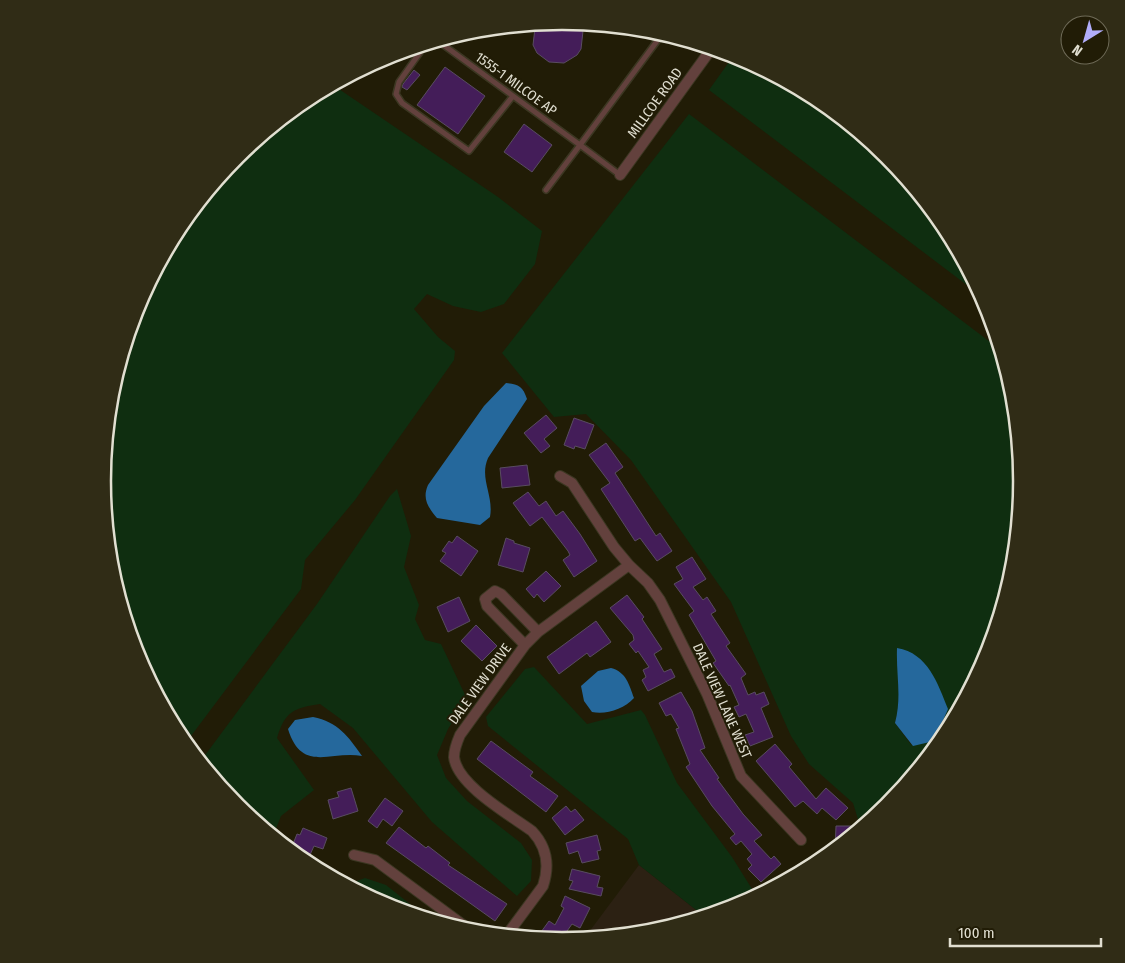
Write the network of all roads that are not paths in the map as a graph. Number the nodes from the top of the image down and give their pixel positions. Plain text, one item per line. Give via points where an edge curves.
1 (658, 40) edge
2 (444, 46) edge
3 (419, 53) edge
4 (708, 54) edge
5 (513, 96) junction
6 (580, 145) junction
7 (620, 174) joint
8 (546, 190) dead end
9 (560, 476) dead end
10 (629, 565) junction
11 (538, 632) junction
12 (525, 645) junction
13 (801, 840) dead end
14 (354, 855) dead end
15 (457, 920) edge
16 (511, 930) edge

1 - 6 lane
2 - 5 lane, 1555-1 MILCOE AP
3 - 5 lane via 399,82 396,94 402,103 469,151
4 - 7 street, MILLCOE ROAD
5 - 6 lane, 1555-1 MILCOE AP
6 - 7 lane, 1555-1 MILCOE AP
6 - 8 lane
9 - 10 street, DALE VIEW LANE WEST via 572,483
10 - 11 street, DALE VIEW DRIVE
10 - 13 street, DALE VIEW LANE WEST via 660,600 707,694 741,776
11 - 12 street, DALE VIEW DRIVE
11 - 12 street via 501,594 495,591 489,594 485,600 487,606
12 - 16 street, DALE VIEW DRIVE via 460,735 454,758 462,778 532,831 539,838 547,857 547,876 543,886
14 - 15 street via 375,860

